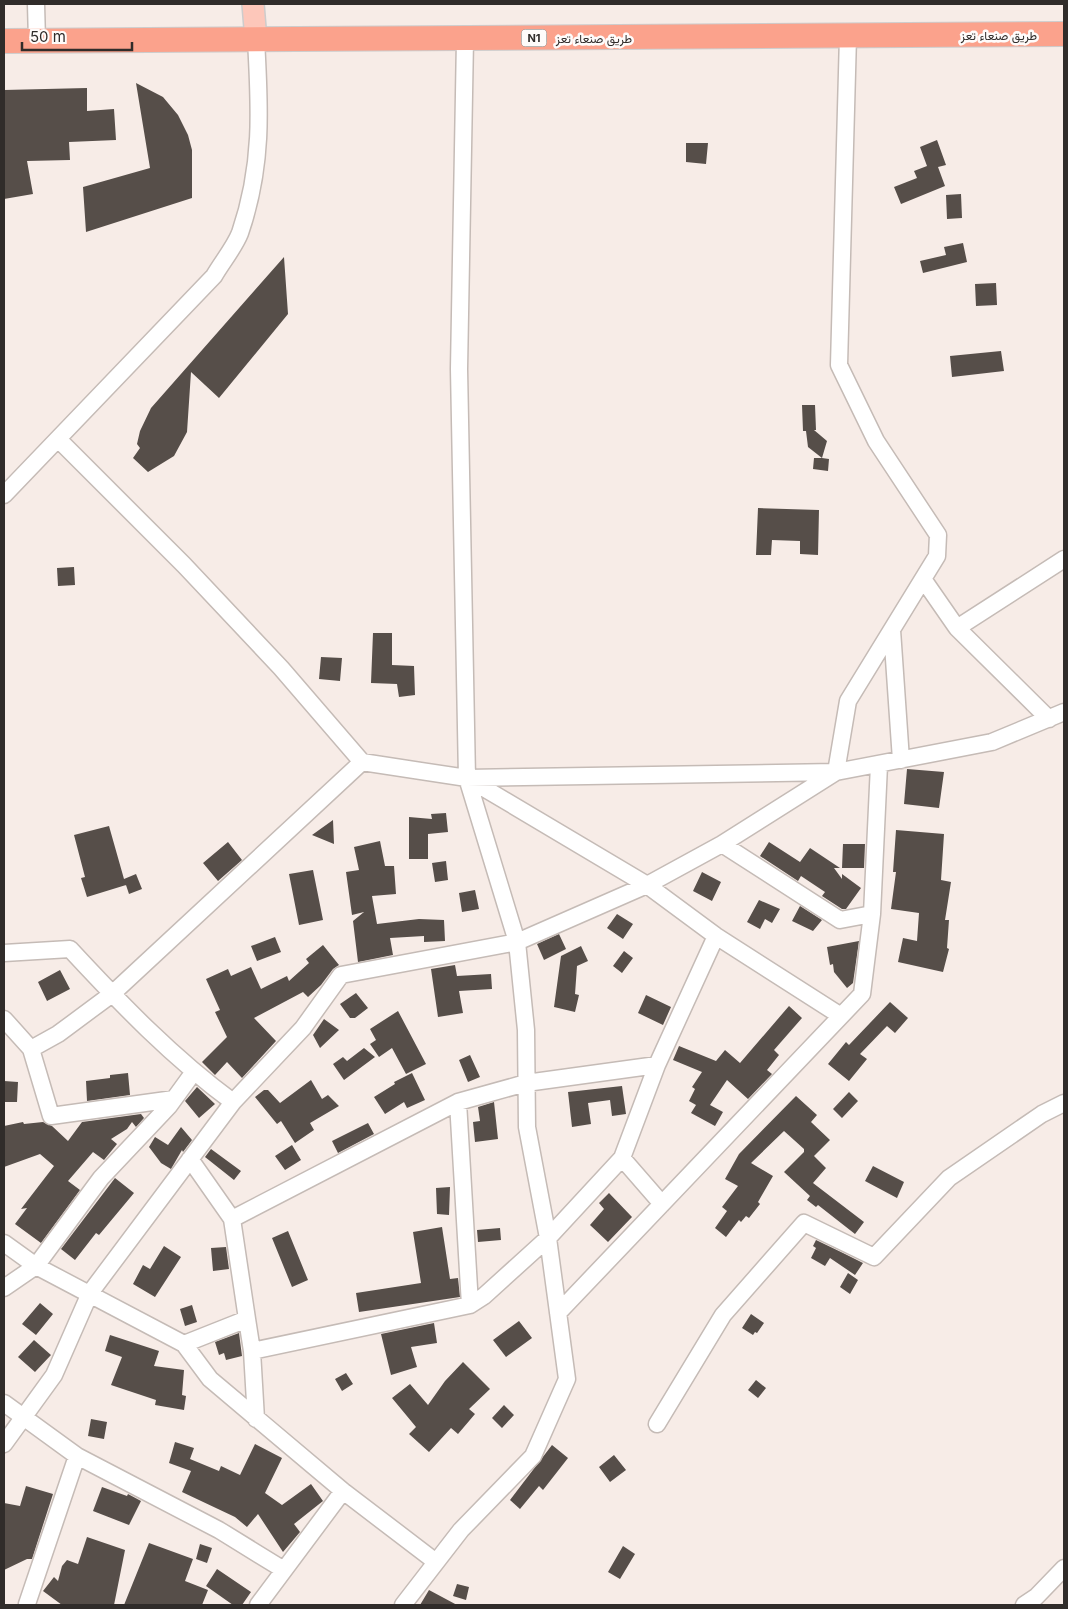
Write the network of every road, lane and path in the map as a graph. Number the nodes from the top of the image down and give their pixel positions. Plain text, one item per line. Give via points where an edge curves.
1 (36, 4) edge
2 (253, 4) edge
3 (1064, 34) edge
4 (848, 36) junction
5 (465, 39) junction
6 (256, 40) junction
7 (4, 41) edge
8 (37, 41) junction
9 (58, 439) junction
10 (4, 495) edge
11 (1064, 559) edge
12 (923, 579) junction
13 (957, 628) junction
14 (892, 630) junction
15 (1064, 712) edge
16 (1049, 719) junction
17 (901, 760) junction
18 (362, 762) junction
19 (879, 765) junction
20 (836, 772) junction
21 (467, 778) junction
22 (722, 844) junction
23 (647, 885) junction
24 (872, 914) junction
25 (716, 936) junction
26 (517, 942) junction
27 (5, 955) edge
28 (112, 994) junction
29 (841, 1016) junction
30 (4, 1018) edge
31 (31, 1049) junction
32 (657, 1065) junction
33 (193, 1073) junction
34 (526, 1083) junction
35 (174, 1100) junction
36 (233, 1102) junction
37 (458, 1102) junction
38 (1064, 1103) edge
39 (622, 1158) junction
40 (190, 1159) junction
41 (662, 1204) junction
42 (232, 1219) junction
43 (548, 1238) junction
44 (4, 1243) edge
45 (36, 1266) junction
46 (4, 1288) edge
47 (90, 1294) junction
48 (470, 1305) junction
49 (558, 1313) junction
50 (247, 1319) junction
51 (184, 1344) junction
52 (252, 1351) junction
53 (4, 1403) edge
54 (24, 1417) junction
55 (256, 1419) junction
56 (657, 1424) dead end
57 (4, 1444) edge
58 (78, 1456) junction
59 (343, 1491) junction
60 (436, 1562) junction
61 (1064, 1568) edge
62 (284, 1570) junction
63 (27, 1604) edge
64 (258, 1605) edge
65 (403, 1605) edge
66 (1024, 1605) edge

1 - 8 street
2 - 6 main road
3 - 4 highway, طريق صنعاء تعز / N1
4 - 5 highway, طريق صنعاء تعز / N1
4 - 12 street via 839,364 876,441 938,535 937,556
5 - 6 highway, طريق صنعاء تعز / N1
5 - 21 street via 459,368
6 - 8 highway, طريق صنعاء تعز / N1
6 - 9 street via 261,119 255,173 239,234 214,276
7 - 8 highway, طريق صنعاء تعز / N1
9 - 10 street
9 - 18 street via 281,668
11 - 13 street
12 - 13 street
12 - 14 street
13 - 16 street
14 - 17 street
14 - 20 street via 848,701
15 - 16 street
16 - 17 street via 992,742
17 - 19 street
18 - 21 street
18 - 28 street
19 - 20 street
19 - 24 street
20 - 21 street
20 - 22 street
21 - 23 street
21 - 26 street
22 - 23 street
22 - 24 street via 840,920
23 - 25 street
23 - 26 street
24 - 29 street via 862,994
25 - 29 street
25 - 32 street
26 - 34 street via 526,1030
26 - 36 street via 341,975 303,1028
27 - 28 street via 70,949
28 - 31 street via 58,1034
28 - 33 street
29 - 41 street
30 - 31 street
31 - 35 street via 51,1116
32 - 34 street
32 - 39 street
33 - 35 street
33 - 36 street
34 - 37 street
34 - 43 street via 527,1127
35 - 45 street via 101,1178
36 - 40 street
37 - 42 street
37 - 48 street
38 - 56 street via 1042,1114 949,1178 874,1257 804,1223 723,1315
39 - 41 street
39 - 43 street
40 - 42 street
40 - 47 street
41 - 49 street
42 - 50 street
43 - 48 street
43 - 49 street
44 - 45 street
45 - 46 street
45 - 47 street
47 - 51 street
47 - 54 street via 54,1375
48 - 52 street
49 - 60 street via 567,1379 533,1456 461,1530
50 - 51 street
50 - 52 street
51 - 55 street via 210,1379
52 - 55 street
53 - 54 street
54 - 57 street
54 - 58 street
55 - 59 street
58 - 62 street via 219,1530
58 - 63 street
59 - 60 street
59 - 62 street
60 - 65 street
61 - 66 street
62 - 64 street

